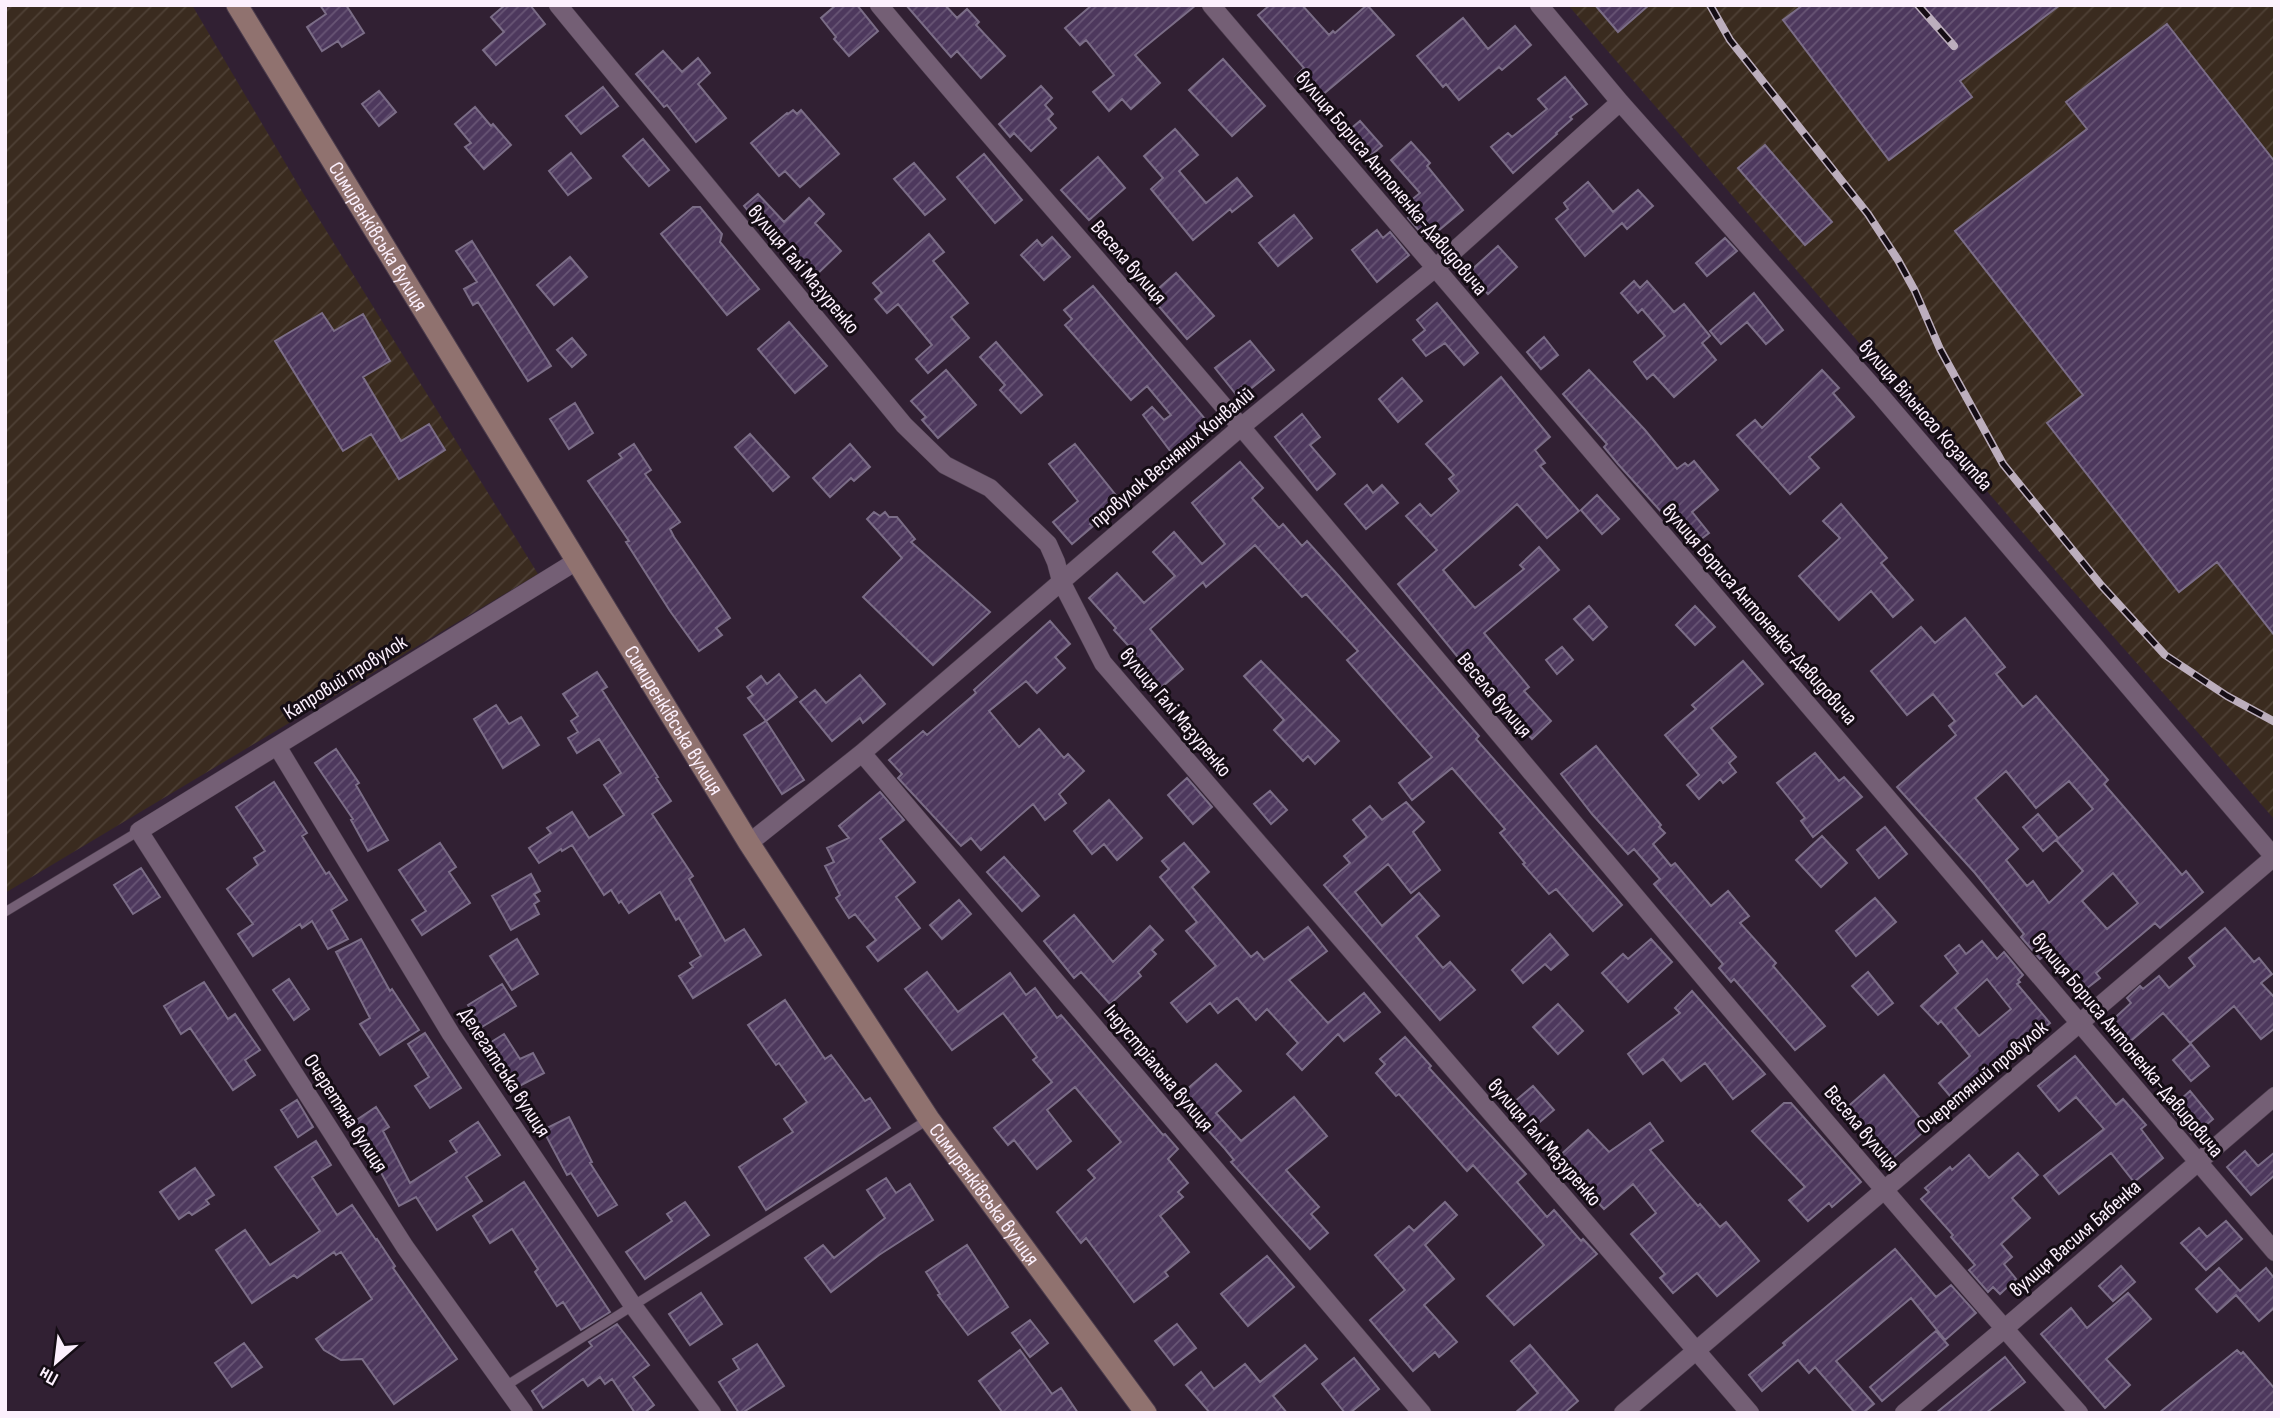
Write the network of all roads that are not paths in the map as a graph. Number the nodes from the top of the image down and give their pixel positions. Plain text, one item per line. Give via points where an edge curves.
1 (237, 5) edge
2 (558, 5) edge
3 (879, 5) edge
4 (1211, 5) edge
5 (1539, 5) edge
6 (1620, 102) junction
7 (1434, 269) junction
8 (1241, 427) junction
9 (575, 562) junction
10 (1061, 581) junction
11 (276, 746) junction
12 (862, 752) junction
13 (139, 831) junction
14 (749, 843) junction
15 (2274, 858) edge
16 (5, 912) edge
17 (2080, 1024) junction
18 (2275, 1096) edge
19 (929, 1119) junction
20 (2198, 1163) junction
21 (1885, 1190) junction
22 (2275, 1252) edge
23 (634, 1307) junction
24 (2004, 1329) junction
25 (1695, 1352) junction
26 (504, 1387) junction
27 (524, 1413) edge
28 (712, 1413) edge
29 (1146, 1413) edge
30 (1422, 1413) edge
31 (1623, 1413) edge
32 (1750, 1413) edge
33 (1904, 1413) edge
34 (2079, 1413) edge

1 - 9 main road, Симиренківська вулиця
2 - 10 street, вулиця Галі Мазуренко via 904,425 945,465 990,488 1032,526 1048,544
3 - 8 street, Весела вулиця
4 - 7 street, вулиця Бориса Антоненка-Давидовича
5 - 6 street, вулиця Вільного Козацтва
6 - 7 street, провулок Весняних Конвалій
6 - 15 street, вулиця Вільного Козацтва via 1880,396
7 - 8 street, провулок Весняних Конвалій
7 - 17 street, вулиця Бориса Антоненка-Давидовича
8 - 10 street, провулок Весняних Конвалій
8 - 21 street, Весела вулиця
9 - 11 street, Капровий провулок
9 - 14 main road, Симиренківська вулиця
10 - 12 street, провулок Весняних Конвалій
10 - 25 street, вулиця Галі Мазуренко via 1103,663
11 - 13 street, Капровий провулок
11 - 23 street, Делегатська вулиця via 451,1034
12 - 14 street, провулок Весняних Конвалій
12 - 30 street, Індустріальна вулиця
13 - 16 lane
13 - 26 street, Очеретяна вулиця via 404,1247
14 - 19 main road, Симиренківська вулиця
15 - 17 street, Очеретяний провулок
17 - 20 street, вулиця Бориса Антоненка-Давидовича
17 - 21 street, Очеретяний провулок
18 - 20 street, вулиця Василя Бабенка
19 - 23 lane
19 - 29 main road, Симиренківська вулиця
20 - 22 street, вулиця Бориса Антоненка-Давидовича
20 - 24 street, вулиця Василя Бабенка
21 - 24 street, Весела вулиця
21 - 25 street, Очеретяний провулок
23 - 26 lane
23 - 28 street, Делегатська вулиця
24 - 33 street, вулиця Василя Бабенка
24 - 34 street, Весела вулиця
25 - 31 street, Очеретяний провулок
25 - 32 street, вулиця Галі Мазуренко
26 - 27 street, Очеретяна вулиця

